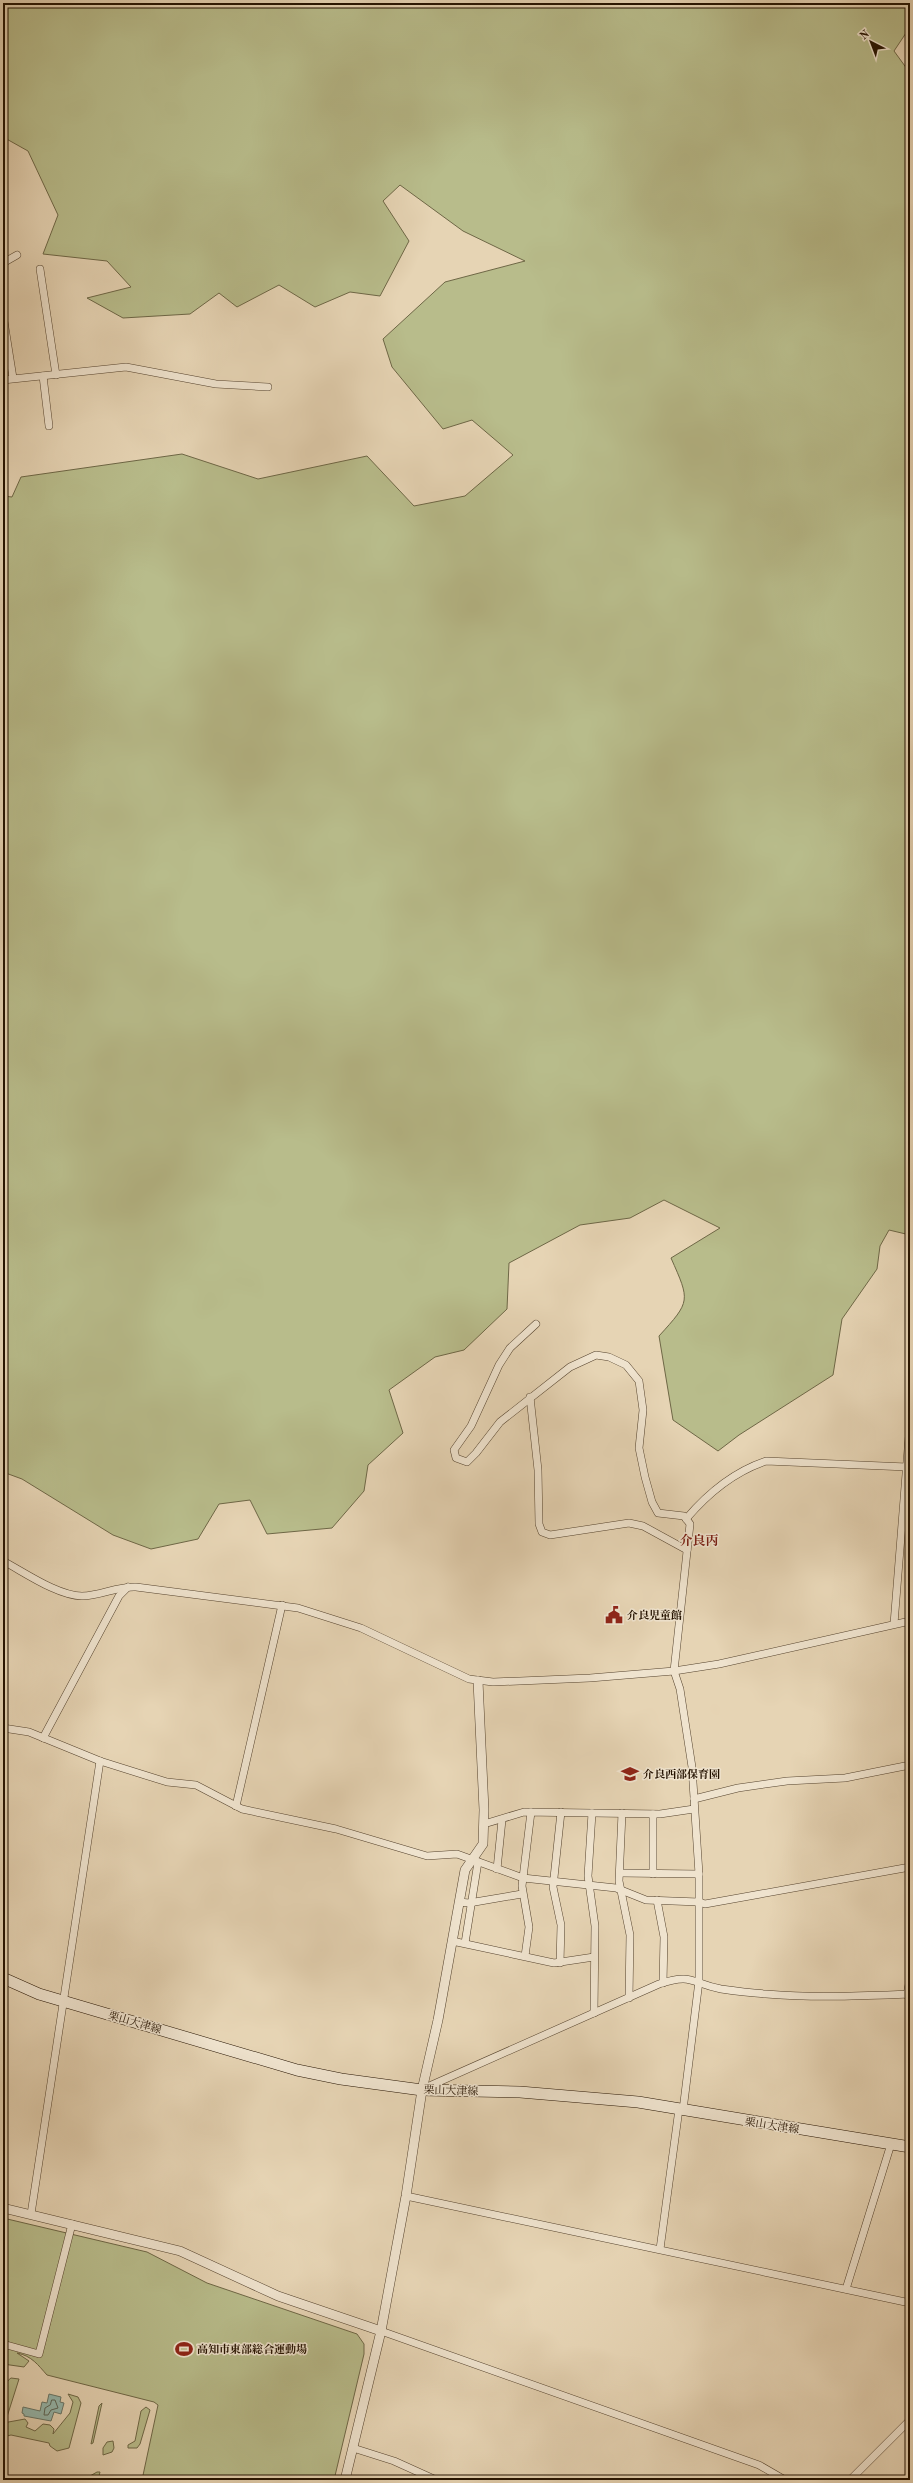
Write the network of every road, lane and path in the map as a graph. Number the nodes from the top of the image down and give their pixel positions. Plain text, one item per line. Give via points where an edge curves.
1 (18, 255) dead end
2 (3, 263) edge
3 (40, 269) dead end
4 (3, 315) edge
5 (56, 375) junction
6 (43, 376) junction
7 (13, 378) junction
8 (3, 380) edge
9 (268, 387) dead end
10 (49, 426) dead end
11 (536, 1324) dead end
12 (530, 1397) junction
13 (910, 1424) edge
14 (906, 1467) junction
15 (686, 1519) junction
16 (687, 1550) junction
17 (3, 1562) edge
18 (128, 1587) junction
19 (282, 1605) junction
20 (910, 1621) edge
21 (894, 1624) junction
22 (674, 1671) junction
23 (478, 1681) junction
24 (3, 1728) edge
25 (43, 1738) junction
26 (100, 1761) junction
27 (910, 1765) edge
28 (694, 1799) junction
29 (236, 1806) junction
30 (694, 1809) junction
31 (531, 1812) junction
32 (561, 1812) junction
33 (592, 1813) junction
34 (622, 1813) junction
35 (653, 1814) junction
36 (502, 1820) junction
37 (484, 1824) junction
38 (474, 1861) junction
39 (910, 1867) edge
40 (497, 1869) junction
41 (620, 1873) junction
42 (653, 1874) junction
43 (699, 1874) junction
44 (523, 1878) junction
45 (554, 1881) junction
46 (589, 1884) junction
47 (621, 1890) junction
48 (522, 1894) junction
49 (657, 1900) junction
50 (459, 1902) junction
51 (699, 1902) junction
52 (471, 1903) junction
53 (452, 1941) junction
54 (465, 1943) junction
55 (525, 1956) junction
56 (594, 1957) junction
57 (560, 1963) junction
58 (3, 1978) edge
59 (910, 1979) edge
60 (699, 1981) junction
61 (663, 1983) junction
62 (909, 1994) edge
63 (629, 1998) junction
64 (63, 2001) junction
65 (594, 2013) junction
66 (422, 2090) junction
67 (681, 2110) junction
68 (891, 2144) junction
69 (910, 2147) edge
70 (406, 2196) junction
71 (3, 2208) edge
72 (31, 2214) junction
73 (72, 2224) junction
74 (660, 2250) junction
75 (846, 2289) junction
76 (910, 2303) edge
77 (381, 2331) junction
78 (3, 2344) edge
79 (910, 2420) edge
80 (352, 2448) junction
81 (345, 2480) edge
82 (436, 2480) edge
83 (785, 2480) edge
84 (850, 2480) edge

1 - 2 street
3 - 5 street
4 - 7 street
5 - 6 street
5 - 9 street via 126,367 216,384
6 - 7 street
6 - 10 street
7 - 8 street
11 - 12 street via 510,1348 499,1365 483,1403 454,1450 456,1458 467,1462 500,1422
12 - 15 street via 570,1366 585,1359 596,1356 609,1357 626,1365 639,1381 643,1396 639,1448 652,1502 658,1513 684,1516
12 - 16 street via 538,1470 539,1524 542,1532 550,1535 629,1523 643,1526
13 - 14 street
14 - 15 street via 766,1461 748,1467 724,1483 702,1500
14 - 21 street
15 - 16 street via 690,1524
16 - 22 street
17 - 18 street via 69,1594 90,1596
18 - 19 street
18 - 25 street via 119,1596
19 - 23 street via 360,1628 450,1671
19 - 29 street
20 - 21 street
21 - 22 street via 719,1664
22 - 23 street via 590,1678
22 - 28 street via 680,1689 692,1767
23 - 37 street
24 - 25 street via 18,1729
25 - 26 street
26 - 29 street via 167,1782 196,1785
26 - 64 street
27 - 28 street via 845,1778 787,1781 738,1788
28 - 30 street
29 - 38 street via 336,1829 427,1856 457,1854
30 - 35 street
30 - 43 street
31 - 32 street
31 - 36 street
31 - 44 street
32 - 33 street
32 - 45 street
33 - 34 street
33 - 46 street
34 - 35 street
34 - 41 street
35 - 42 street
36 - 37 street
36 - 40 street
37 - 38 street via 483,1844
38 - 40 street
38 - 50 street via 464,1870
38 - 52 street
39 - 51 street via 705,1904
40 - 44 street
41 - 42 street
41 - 47 street
42 - 43 street
43 - 51 street
44 - 45 street
44 - 48 street
45 - 46 street
45 - 57 street via 561,1925
46 - 47 street
46 - 56 street via 595,1926
47 - 49 street via 646,1900
47 - 63 street via 630,1935
48 - 52 street
48 - 55 street via 529,1927
49 - 51 street
49 - 61 street via 664,1937
50 - 52 street
50 - 53 street
51 - 60 street
52 - 54 street
53 - 54 street
53 - 66 street
54 - 55 street
55 - 57 street
56 - 57 street
56 - 65 street
58 - 64 main road, 栗山大津線 via 39,1994
59 - 62 street
60 - 61 street via 689,1978
60 - 62 street via 720,1988 766,1994 829,1997
60 - 67 street
61 - 63 street
63 - 65 street
64 - 66 main road, 栗山大津線 via 297,2070
64 - 72 street
65 - 66 street
66 - 67 main road, 栗山大津線 via 520,2092 638,2102
66 - 70 street
67 - 68 main road, 栗山大津線
67 - 74 street
68 - 69 main road, 栗山大津線
68 - 75 street
70 - 74 street
70 - 77 street
71 - 72 street
72 - 73 street
73 - 77 street via 180,2251 278,2296
73 - 78 street via 39,2354
74 - 75 street
75 - 76 street
77 - 80 street
77 - 83 street via 759,2465
79 - 84 street
80 - 81 street
80 - 82 street via 394,2461

